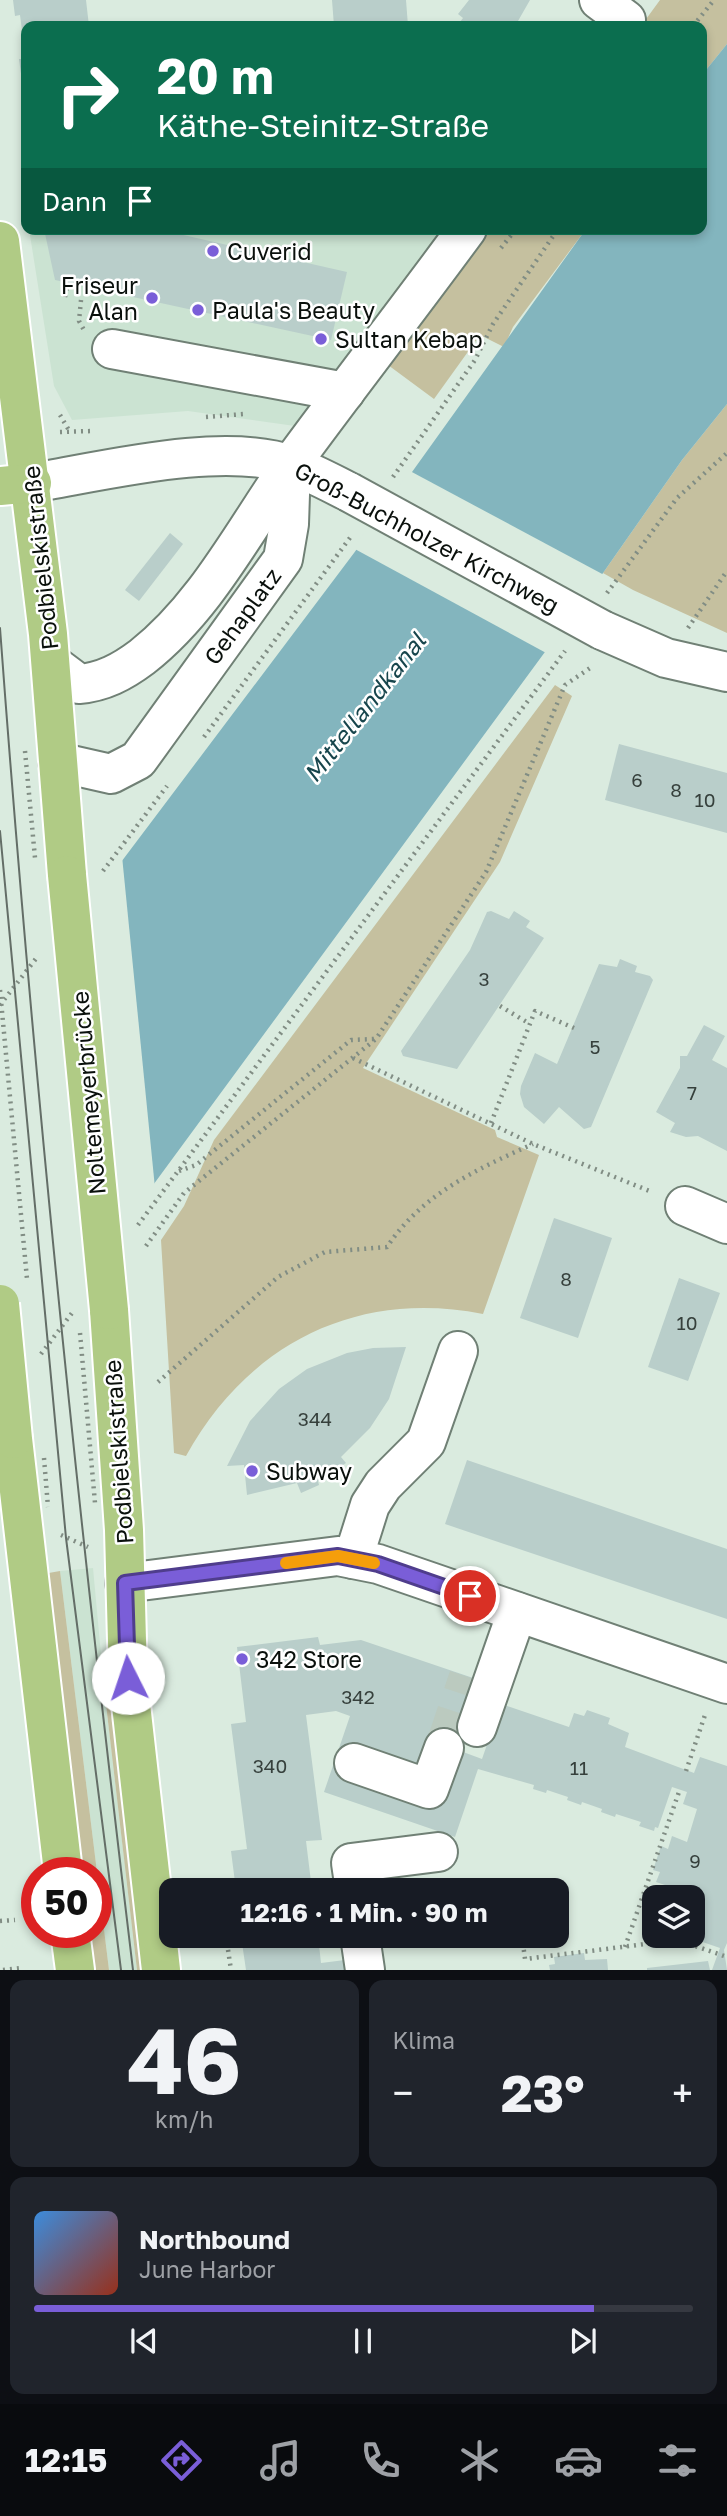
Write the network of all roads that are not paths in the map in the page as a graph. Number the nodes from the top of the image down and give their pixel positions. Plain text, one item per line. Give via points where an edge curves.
1 (463, 235) edge
2 (0, 241) edge
3 (112, 349) dead end
4 (345, 392) junction
5 (291, 465) junction
6 (16, 484) edge
7 (51, 663) junction
8 (727, 672) edge
9 (58, 762) junction
10 (67, 875) joint
11 (685, 1206) road end
12 (727, 1224) edge
13 (14, 1297) edge
14 (109, 1310) joint
15 (458, 1351) dead end
16 (353, 1559) junction
17 (125, 1583) junction
18 (505, 1608) junction
19 (468, 1677) tunnel mouth
20 (722, 1683) edge
21 (477, 1727) dead end
22 (444, 1748) tunnel mouth
23 (354, 1763) dead end
24 (438, 1852) dead end
25 (62, 1857) edge
26 (353, 1878) edge
27 (72, 1948) edge
28 (362, 1948) edge
29 (75, 1970) edge
30 (160, 1970) edge
31 (365, 1970) edge

1 - 4 street
2 - 6 main road, Podbielskistraße
3 - 4 street
4 - 5 street
5 - 6 street, Groß-Buchholzer Kirchweg via 248,457 208,458
5 - 7 street, Gehaplatz via 226,561 173,627 142,657 100,682 79,684
5 - 8 street, Groß-Buchholzer Kirchweg, bridge via 353,511 594,633 666,659
5 - 9 street, Gehaplatz via 283,559 138,760 111,774
6 - 7 main road, Podbielskistraße
7 - 9 main road, Podbielskistraße
9 - 10 main road, Podbielskistraße
10 - 14 main road, Noltemeyerbrücke, bridge
11 - 12 street
13 - 25 main road, bridge
14 - 17 main road, Podbielskistraße
15 - 16 street via 426,1442 383,1485 370,1505
16 - 17 street via 338,1556
16 - 18 street
17 - 30 main road, Podbielskistraße via 130,1690
18 - 19 street
18 - 20 street
18 - 21 street
22 - 23 street via 429,1789
24 - 26 street via 351,1863
27 - 29 main road
28 - 31 street

